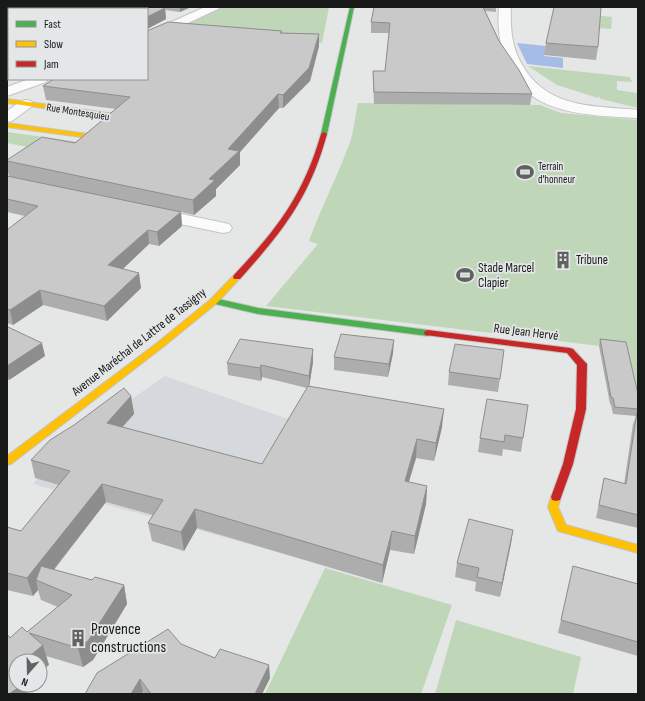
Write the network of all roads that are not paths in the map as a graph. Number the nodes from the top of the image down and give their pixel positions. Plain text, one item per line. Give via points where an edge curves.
1 (214, 7) edge
2 (352, 7) edge
3 (505, 7) edge
4 (168, 15) dead end
5 (189, 19) junction
6 (148, 32) edge
7 (160, 33) junction
8 (148, 38) edge
9 (38, 80) edge
10 (7, 92) edge
11 (7, 101) edge
12 (26, 104) junction
13 (638, 114) edge
14 (7, 118) edge
15 (7, 125) edge
16 (138, 210) edge
17 (223, 228) dead end
18 (214, 301) junction
19 (7, 461) edge
20 (638, 549) edge

1 - 5 street
2 - 18 main road, Avenue Maréchal de Lattre de Tassigny via 324,137 308,183 278,231
3 - 13 street via 504,40 523,77 538,94 572,107
4 - 5 street
5 - 7 street
6 - 7 street
7 - 8 street
9 - 10 street
11 - 12 main road, Rue Montesquieu
12 - 14 street
12 - 15 main road, Rue Montesquieu via 115,116 89,136
16 - 17 street
18 - 19 main road, Avenue Maréchal de Lattre de Tassigny
18 - 20 main road, Rue Jean Hervé via 258,311 570,351 582,364 581,409 568,464 553,507 562,528

